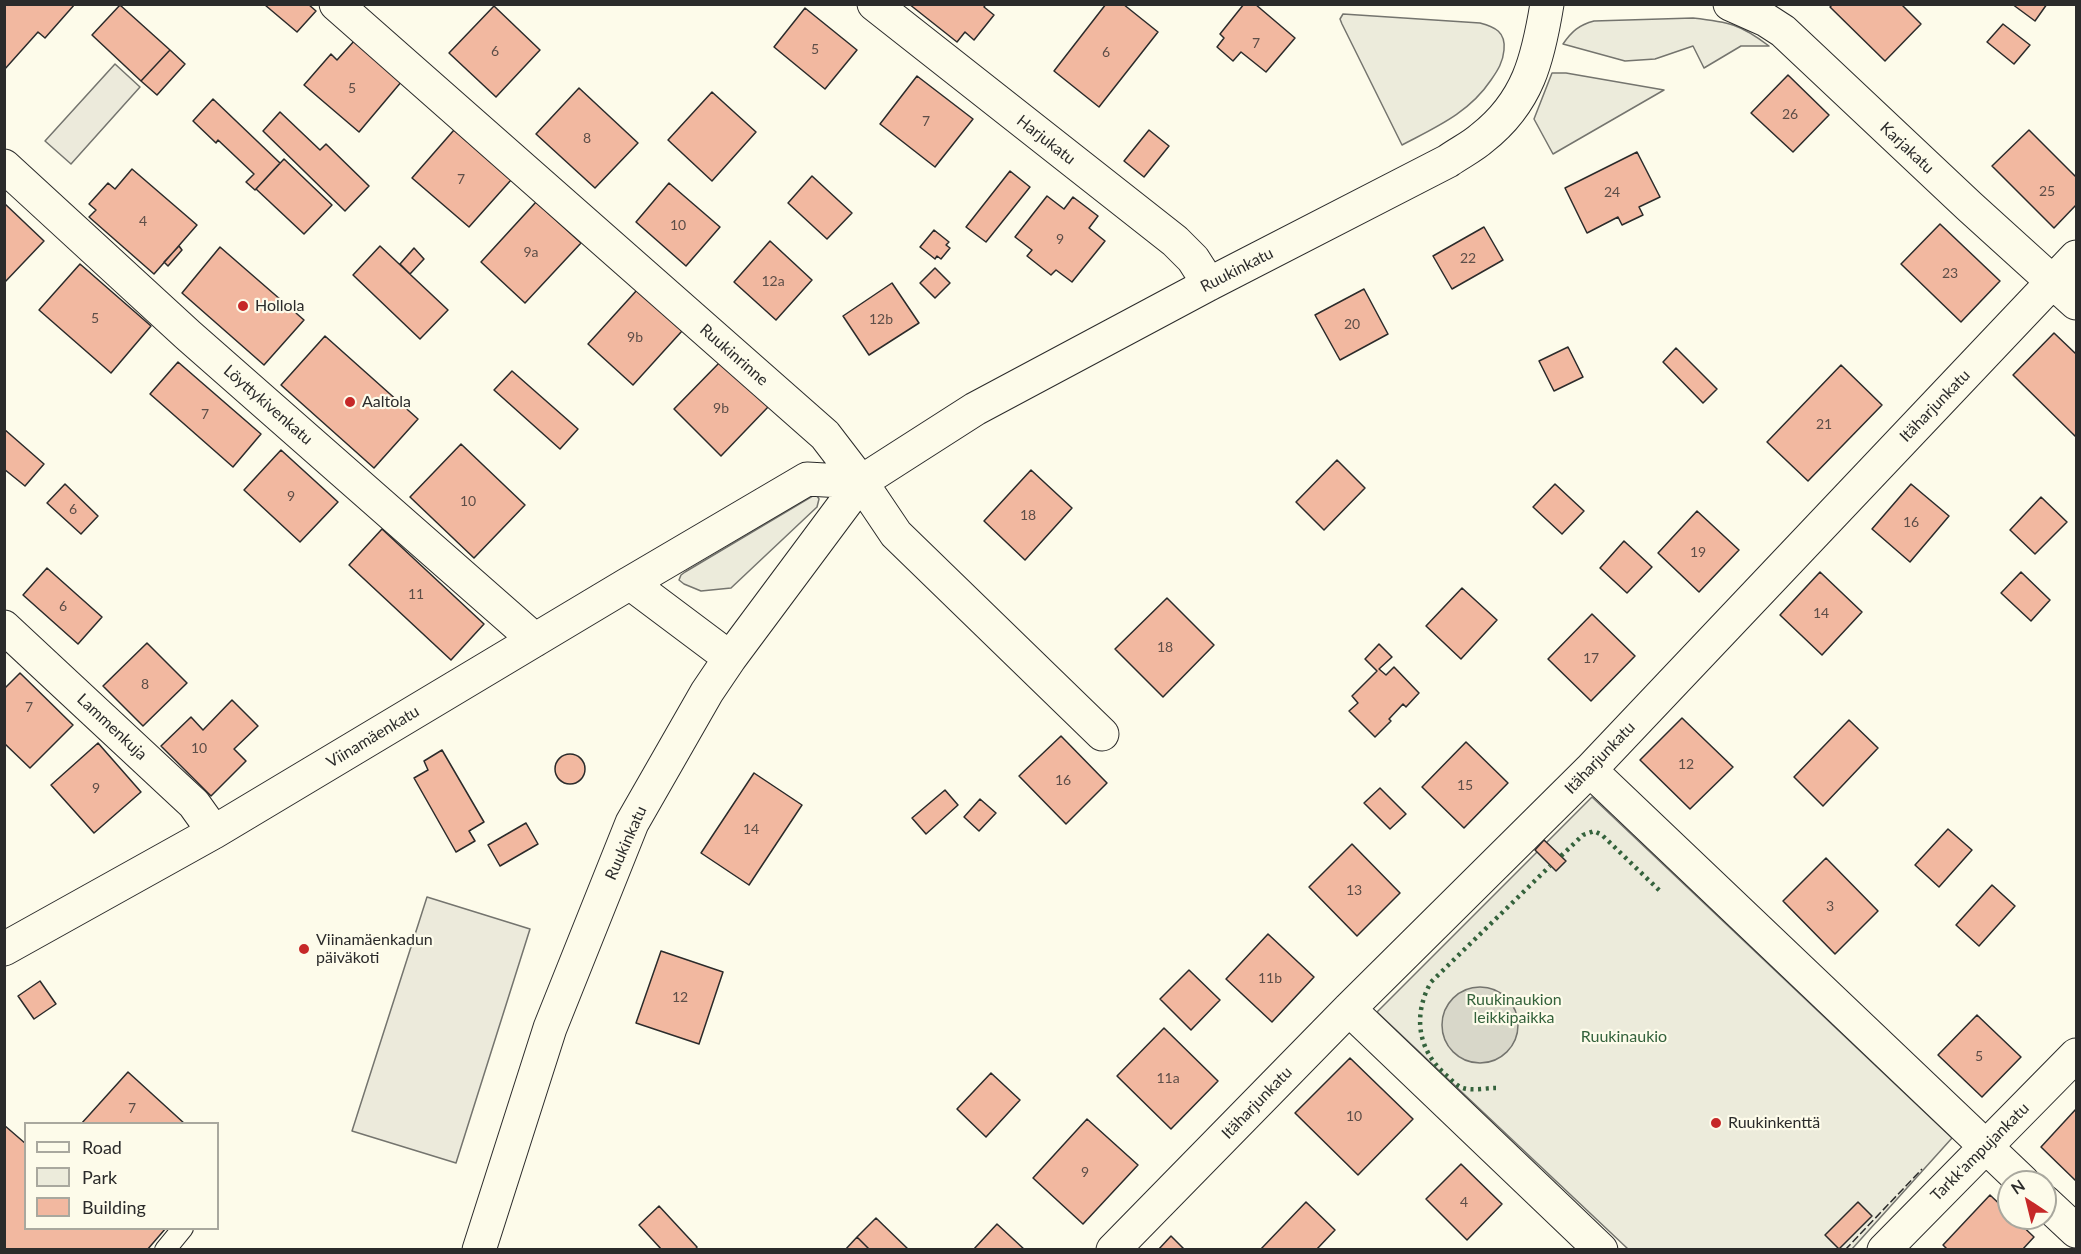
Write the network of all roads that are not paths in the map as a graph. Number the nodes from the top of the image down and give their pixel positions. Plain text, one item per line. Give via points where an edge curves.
1 (336, 4) edge
2 (874, 4) edge
3 (1547, 4) edge
4 (1730, 4) edge
5 (4, 166) edge
6 (2076, 257) edge
7 (1209, 284) junction
8 (2064, 293) edge
9 (861, 482) junction
10 (630, 583) junction
11 (4, 627) edge
12 (535, 640) junction
13 (730, 658) junction
14 (1102, 734) dead end
15 (1590, 770) junction
16 (214, 832) junction
17 (4, 949) edge
18 (1349, 1009) junction
19 (2076, 1055) edge
20 (1985, 1148) junction
21 (2010, 1170) edge
22 (2057, 1213) edge
23 (181, 1230) edge
24 (2076, 1231) edge
25 (165, 1250) edge
26 (479, 1250) edge
27 (1113, 1250) edge
28 (1601, 1250) edge
29 (1884, 1250) edge

1 - 9 street, Ruukinrinne via 825,435
2 - 7 street, Harjukatu via 1175,241
3 - 7 street, Ruukinkatu via 1539,52 1526,84 1510,110 1481,140 1448,161
4 - 8 street, Karjakatu via 1783,31
5 - 12 street, Löyttykivenkatu via 188,335
6 - 8 street, Itäharjunkatu
7 - 9 street, Ruukinkatu via 975,409
8 - 15 street, Itäharjunkatu
9 - 10 street via 807,479
9 - 13 street, Ruukinkatu
9 - 14 street, Ruukinrinne via 896,534
10 - 12 street, Viinamäenkatu
10 - 13 street
11 - 16 street, Lammenkuja via 194,804
12 - 16 street, Viinamäenkatu
13 - 26 street, Ruukinkatu via 632,823 550,1028
15 - 18 street, Itäharjunkatu
15 - 20 street
16 - 17 street, Viinamäenkatu
18 - 27 street, Itäharjunkatu
18 - 28 street
19 - 20 street, Tarkk'ampujankatu
20 - 21 street
20 - 29 street, Tarkk'ampujankatu
22 - 24 street
23 - 25 lane

